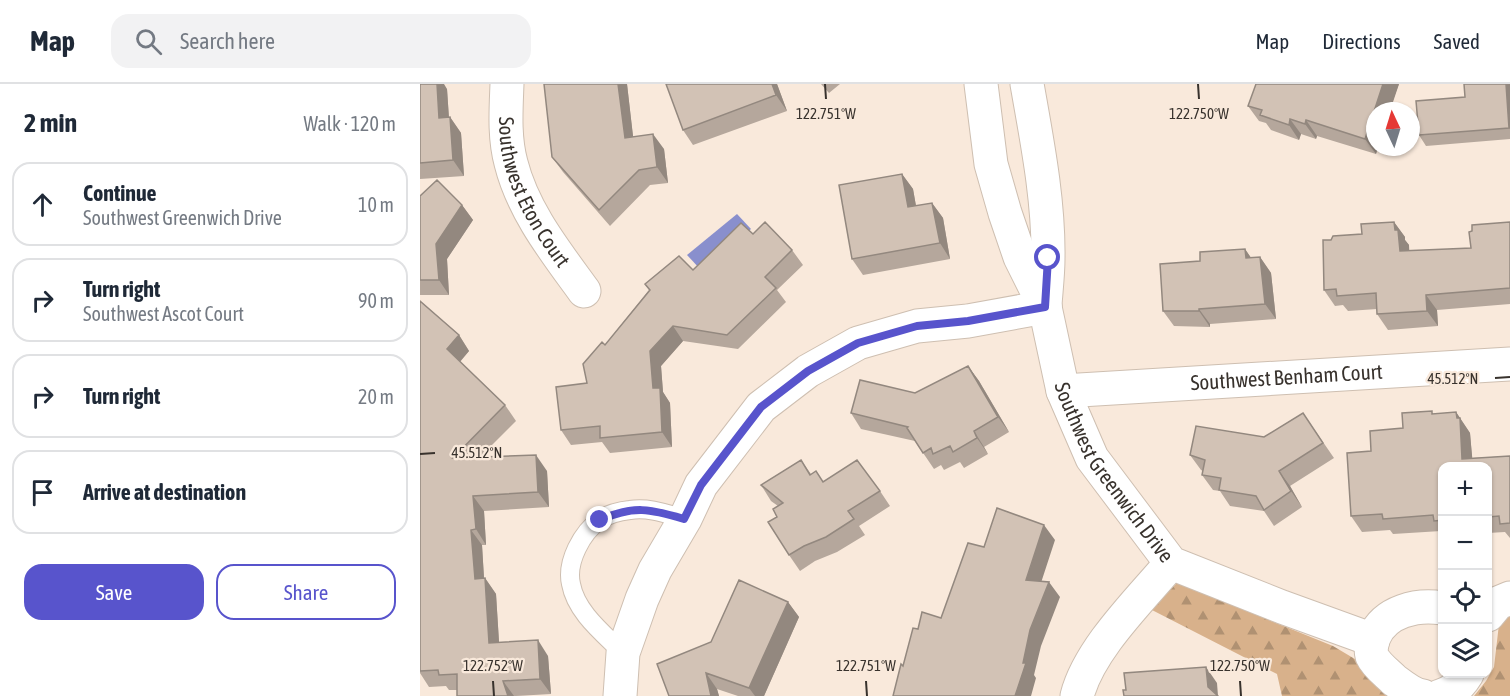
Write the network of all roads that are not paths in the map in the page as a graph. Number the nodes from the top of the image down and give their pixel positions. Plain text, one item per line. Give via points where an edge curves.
1 (507, 84) edge
2 (981, 84) edge
3 (1027, 84) edge
4 (584, 291) dead end
5 (1045, 307) junction
6 (1510, 364) edge
7 (1063, 391) junction
8 (684, 519) junction
9 (1171, 563) junction
10 (1510, 598) edge
11 (1438, 607) edge
12 (1492, 610) edge
13 (1373, 640) junction
14 (622, 653) junction
15 (1465, 678) edge
16 (620, 696) edge
17 (1077, 696) edge
18 (1422, 696) edge
19 (1442, 696) edge

1 - 4 street, Southwest Eton Court via 507,135 518,187 546,240
2 - 5 street, Southwest Greenwich Drive via 991,164 1005,213 1020,257
3 - 5 street, Southwest Greenwich Drive via 1046,220
5 - 7 street, Southwest Greenwich Drive
5 - 8 street via 917,326 858,343 808,371 761,407 701,485
6 - 7 street, Southwest Benham Court
7 - 9 street, Southwest Greenwich Drive via 1092,458
8 - 14 street via 655,570
8 - 14 lane via 655,510 632,509 600,520 579,543 570,582 576,599
9 - 13 street, Southwest Greenwich Drive
9 - 17 street via 1101,646 1081,680
10 - 12 street
11 - 13 street via 1397,613 1384,623
13 - 18 street via 1371,654 1376,663 1397,682
14 - 16 street
15 - 19 street

